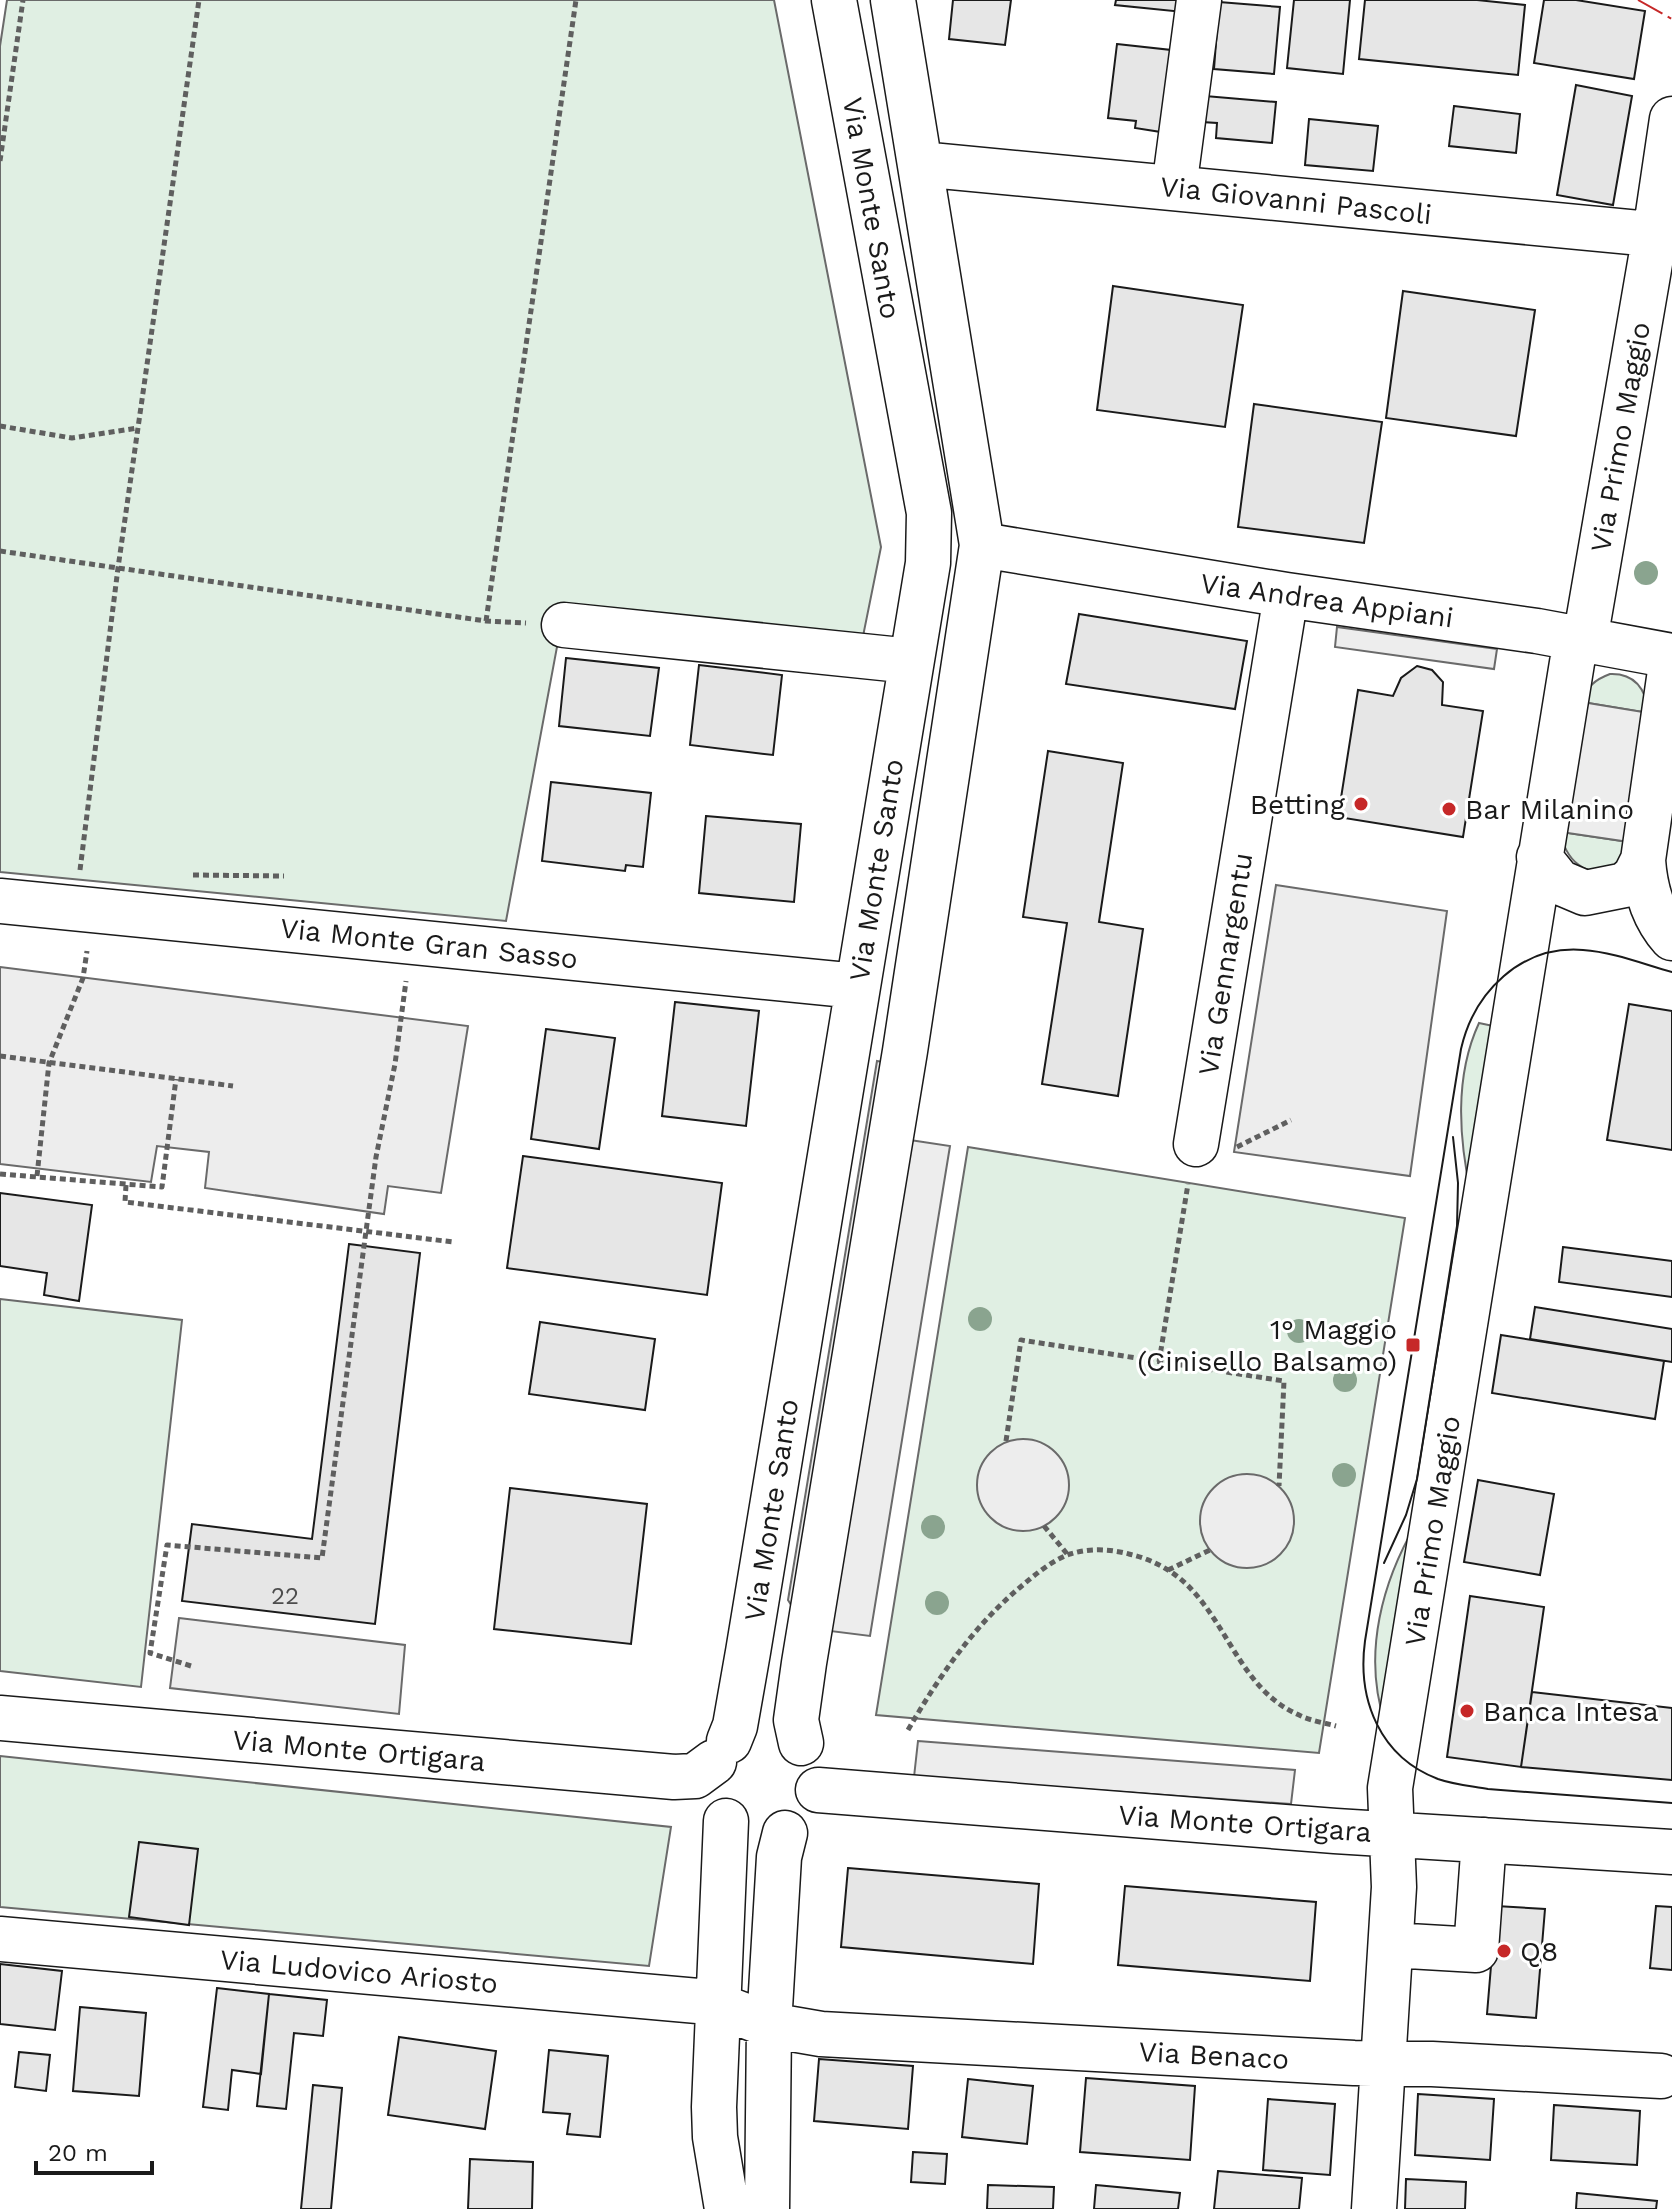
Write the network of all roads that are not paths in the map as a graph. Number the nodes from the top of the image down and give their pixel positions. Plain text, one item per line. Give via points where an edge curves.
1 (834, 0) edge
2 (893, 0) edge
3 (1199, 0) edge
4 (1672, 119) edge
5 (920, 164) junction
6 (1174, 188) junction
7 (1664, 235) edge
8 (982, 545) junction
9 (1286, 595) junction
10 (564, 625) road end
11 (1581, 639) junction
12 (1672, 657) edge
13 (911, 661) junction
14 (1539, 857) junction
15 (1643, 860) junction
16 (0, 901) edge
17 (1672, 938) edge
18 (857, 986) junction
19 (1193, 1158) road end
20 (0, 1718) edge
21 (801, 1743) junction
22 (722, 1752) junction
23 (818, 1790) junction
24 (726, 1821) junction
25 (785, 1833) junction
26 (1391, 1833) junction
27 (1484, 1840) junction
28 (1672, 1852) edge
29 (0, 1939) edge
30 (1391, 1945) junction
31 (717, 2005) junction
32 (769, 2025) junction
33 (1382, 2063) junction
34 (1661, 2076) dead end
35 (727, 2209) edge
36 (767, 2209) edge
37 (1374, 2209) edge

1 - 13 street, Via Monte Santo via 929,513 928,563
2 - 5 street, Via Monte Santo
3 - 6 street
4 - 7 street, Via Primo Maggio
5 - 6 street, Via Giovanni Pascoli
5 - 8 street, Via Monte Santo
6 - 7 street, Via Giovanni Pascoli
7 - 11 street, Via Primo Maggio
8 - 9 street, Via Andrea Appiani
8 - 21 street, Via Monte Santo via 804,1663 796,1720
9 - 11 street, Via Andrea Appiani
9 - 19 street, Via Gennargentu
10 - 13 street
11 - 12 street, Via Andrea Appiani
11 - 14 street, Via Primo Maggio
12 - 15 street
13 - 18 street, Via Monte Santo
14 - 15 street via 1559,882 1585,893 1625,885
14 - 26 street, Via Primo Maggio via 1390,1788
15 - 17 street via 1647,891
16 - 18 street, Via Monte Gran Sasso
18 - 22 street, Via Monte Santo via 735,1726
20 - 22 street, Via Monte Ortigara via 674,1777 695,1776
21 - 22 street via 785,1732 766,1729 747,1732
21 - 23 street via 815,1764
22 - 24 street via 711,1774 711,1793
23 - 25 street via 810,1814
23 - 26 street, Via Monte Ortigara
24 - 25 street via 754,1837
24 - 31 street
25 - 32 street
26 - 27 street, Via Monte Ortigara
26 - 30 street, Via Primo Maggio
27 - 28 street, Via Monte Ortigara
27 - 30 street via 1476,1950
29 - 31 street, Via Ludovico Ariosto
30 - 33 street, Via Primo Maggio
31 - 32 street, Via Ludovico Ariosto
31 - 35 street via 715,2137
32 - 33 street, Via Benaco via 821,2034
32 - 36 street
33 - 34 street, Via Benaco
33 - 37 street, Via Primo Maggio

